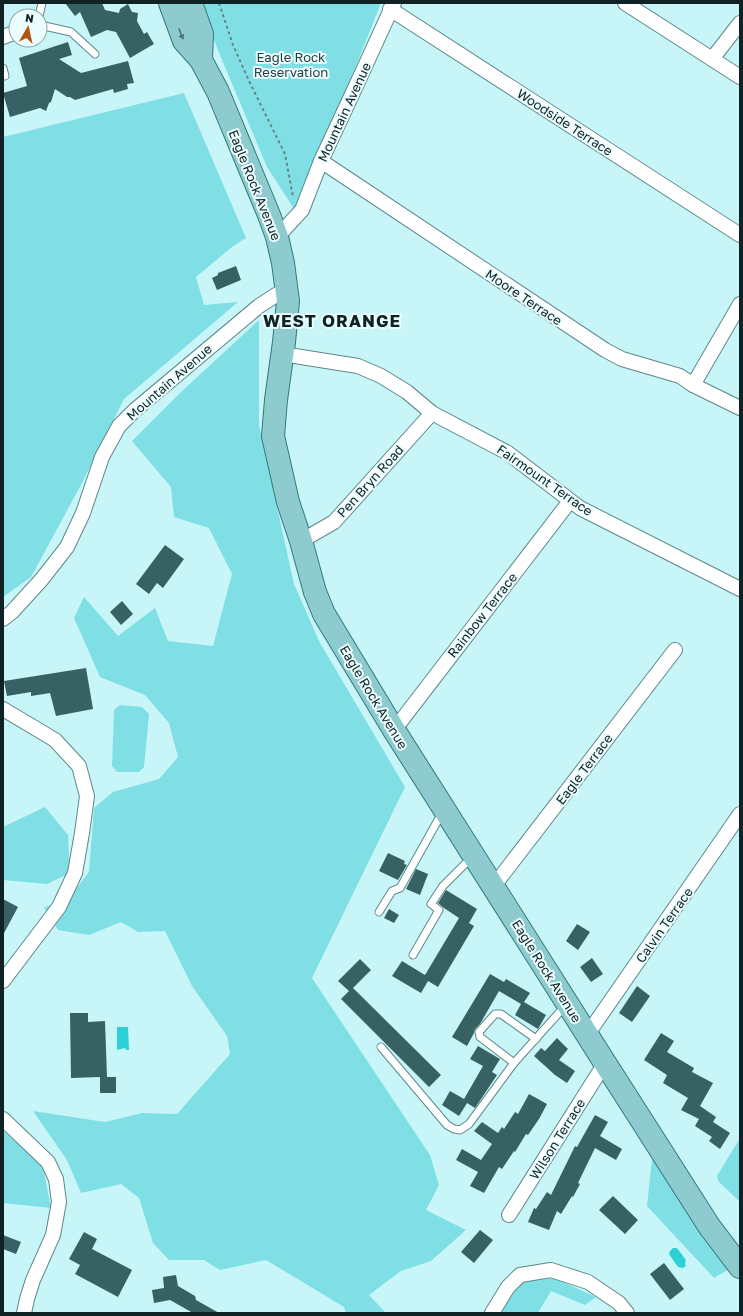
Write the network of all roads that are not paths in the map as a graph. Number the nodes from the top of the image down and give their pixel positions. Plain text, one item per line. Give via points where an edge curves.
1 (170, 3) edge
2 (181, 3) edge
3 (191, 3) edge
4 (625, 3) edge
5 (392, 6) edge
6 (740, 23) edge
7 (48, 27) edge
8 (199, 27) junction
9 (95, 54) dead end
10 (712, 59) junction
11 (201, 60) junction
12 (3, 68) edge
13 (5, 76) dead end
14 (740, 77) edge
15 (321, 161) junction
16 (740, 235) edge
17 (277, 237) junction
18 (287, 288) junction
19 (740, 304) edge
20 (282, 354) junction
21 (693, 385) junction
22 (740, 408) edge
23 (432, 413) junction
24 (570, 501) junction
25 (301, 541) junction
26 (740, 589) edge
27 (3, 619) edge
28 (675, 650) dead end
29 (3, 709) edge
30 (394, 730) junction
31 (444, 810) junction
32 (740, 814) edge
33 (473, 856) junction
34 (493, 887) junction
35 (380, 912) dead end
36 (413, 955) dead end
37 (3, 981) edge
38 (567, 1004) junction
39 (588, 1035) junction
40 (536, 1039) junction
41 (381, 1048) dead end
42 (514, 1063) junction
43 (605, 1063) junction
44 (3, 1119) edge
45 (509, 1215) dead end
46 (740, 1266) edge
47 (24, 1313) edge
48 (492, 1313) edge
49 (627, 1313) edge

1 -> 11 main road, Eagle Rock Avenue via 184,41
2 - 8 main road
3 - 8 main road
4 - 10 street
5 - 15 street, Mountain Avenue
5 - 16 street, Woodside Terrace
6 - 10 street
7 - 9 lane via 71,32
8 - 11 main road via 202,34
10 - 14 street
11 - 17 main road, Eagle Rock Avenue via 218,92
12 - 13 lane
15 - 17 street, Mountain Avenue via 302,210
15 - 21 street, Moore Terrace via 605,350 622,359 680,376
17 - 18 main road, Eagle Rock Avenue
18 - 20 main road, Eagle Rock Avenue via 288,310
18 - 27 street, Mountain Avenue via 259,306 119,426 102,457 83,512 67,547 46,575
19 - 21 street
20 - 23 street, Fairmount Terrace via 358,366 407,392
20 - 25 main road, Eagle Rock Avenue via 273,436 288,502
21 - 22 street, Moore Terrace
23 - 24 street, Fairmount Terrace via 508,452
23 - 25 street, Pen Bryn Road via 334,522
24 - 26 street, Fairmount Terrace
24 - 30 street, Rainbow Terrace
25 - 30 main road, Eagle Rock Avenue via 324,614
28 - 34 street, Eagle Terrace
29 - 37 street via 55,740 79,766 87,796 75,873 59,907
30 - 31 main road, Eagle Rock Avenue
31 - 33 main road, Eagle Rock Avenue
31 - 35 lane via 400,888 392,891
32 - 39 street, Calvin Terrace
33 - 34 main road, Eagle Rock Avenue
33 - 36 lane via 443,886 431,904 439,910
34 - 38 main road, Eagle Rock Avenue
38 - 39 main road, Eagle Rock Avenue
38 - 40 lane
39 - 43 main road, Eagle Rock Avenue
40 - 42 lane
40 - 42 lane via 501,1014 495,1014 480,1032 480,1037
41 - 42 lane via 446,1125 460,1130 469,1124
43 - 45 street, Wilson Terrace
43 - 46 main road, Eagle Rock Avenue via 709,1226
44 - 47 street via 48,1162 56,1179 58,1195 53,1235 33,1280
48 - 49 street via 508,1287 520,1275 551,1270 588,1282 619,1303

